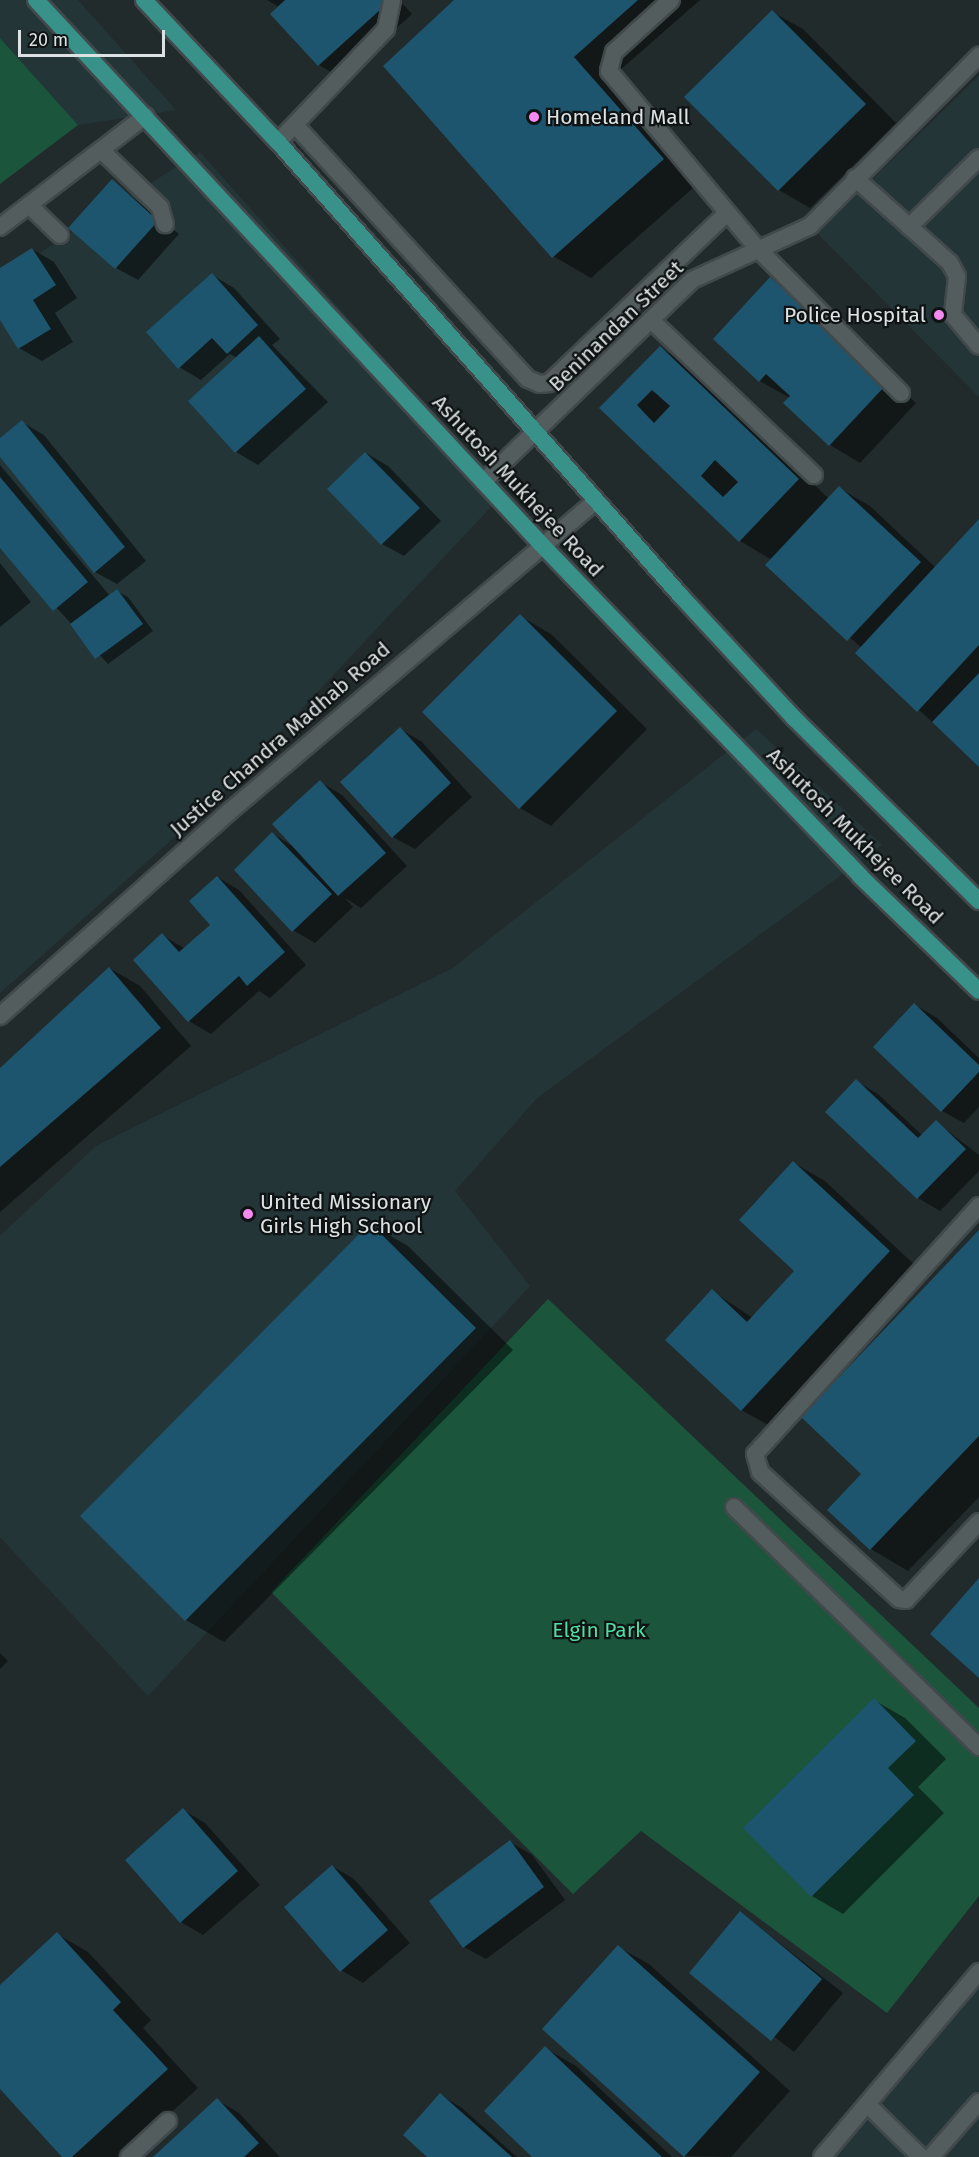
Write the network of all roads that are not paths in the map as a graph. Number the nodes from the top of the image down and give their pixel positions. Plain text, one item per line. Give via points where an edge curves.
1 (36, 0) edge
2 (144, 0) edge
3 (392, 0) edge
4 (671, 0) edge
5 (979, 56) edge
6 (145, 116) junction
7 (295, 125) junction
8 (278, 142) junction
9 (101, 150) junction
10 (979, 158) edge
11 (855, 178) junction
12 (29, 205) junction
13 (726, 214) junction
14 (165, 224) dead end
15 (0, 227) edge
16 (909, 227) junction
17 (60, 235) dead end
18 (758, 249) junction
19 (651, 320) junction
20 (979, 346) edge
21 (902, 393) dead end
22 (536, 435) junction
23 (814, 475) dead end
24 (483, 482) junction
25 (594, 502) junction
26 (541, 544) junction
27 (979, 901) edge
28 (979, 991) edge
29 (0, 1016) edge
30 (979, 1206) edge
31 (734, 1507) dead end
32 (979, 1522) edge
33 (979, 1747) edge
34 (979, 1972) edge
35 (979, 2102) edge
36 (867, 2104) junction
37 (168, 2121) dead end
38 (129, 2157) edge
39 (822, 2157) edge
40 (921, 2157) edge
41 (932, 2157) edge

1 - 6 main road, Ashutosh Mukhejee Road
2 - 8 main road, Ashutosh Mukhejee Road
3 - 7 street via 386,28
4 - 13 street via 615,52 609,71
5 - 11 street, Beninandan Street
6 - 9 street
6 - 24 main road, Ashutosh Mukhejee Road
7 - 8 street
7 - 13 street via 528,379 540,384 549,383
8 - 22 main road, Ashutosh Mukhejee Road
9 - 12 street
9 - 14 street via 160,207
10 - 16 street
11 - 16 street
11 - 18 street, Beninandan Street via 810,226
12 - 15 street
12 - 17 street
13 - 18 street
16 - 20 street via 954,270 953,315
18 - 19 street, Beninandan Street via 692,280
18 - 21 street
19 - 22 street, Beninandan Street
19 - 23 street
22 - 24 street, Beninandan Street
22 - 25 main road, Ashutosh Mukhejee Road
24 - 26 main road, Ashutosh Mukhejee Road
25 - 26 street, Justice Chandra Madhab Road
25 - 27 main road, Ashutosh Mukhejee Road via 794,718
26 - 28 main road, Ashutosh Mukhejee Road via 852,868
26 - 29 street, Justice Chandra Madhab Road
30 - 32 street via 755,1454 760,1472 899,1599 906,1600
31 - 33 street
34 - 36 street
35 - 41 street
36 - 39 street
36 - 40 street
37 - 38 street

